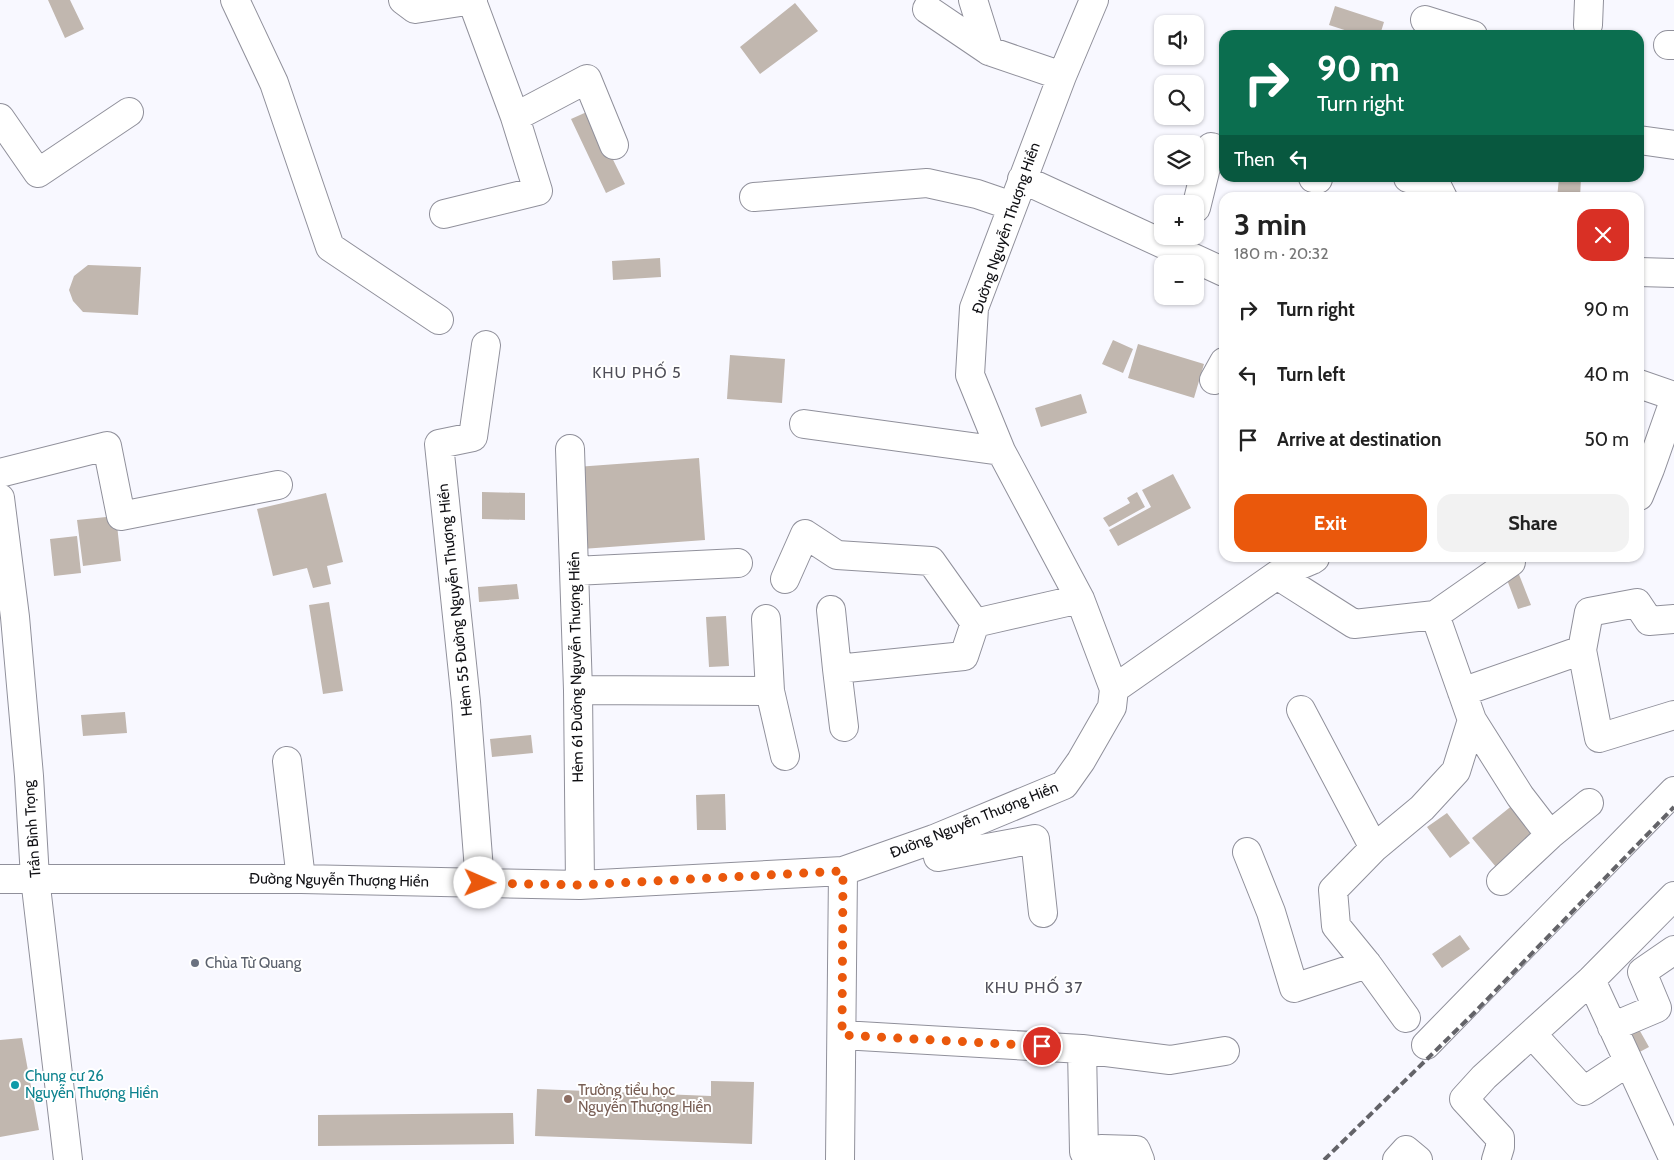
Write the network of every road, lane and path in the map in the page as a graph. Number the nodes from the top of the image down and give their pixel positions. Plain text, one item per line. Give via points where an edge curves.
1 (235, 0) edge
2 (403, 0) edge
3 (472, 0) edge
4 (973, 0) edge
5 (1094, 0) edge
6 (927, 9) dead end
7 (1426, 18) edge
8 (1459, 30) edge
9 (989, 51) junction
10 (1062, 76) junction
11 (129, 112) dead end
12 (515, 117) junction
13 (0, 118) edge
14 (1644, 141) edge
15 (614, 145) dead end
16 (1674, 145) edge
17 (1219, 149) edge
18 (1022, 179) junction
19 (1420, 182) edge
20 (1440, 192) edge
21 (1199, 195) edge
22 (754, 197) dead end
23 (1012, 206) junction
24 (444, 214) dead end
25 (1154, 236) edge
26 (1173, 245) edge
27 (1219, 269) edge
28 (1644, 272) edge
29 (1674, 273) edge
30 (439, 320) dead end
31 (486, 345) dead end
32 (1644, 386) edge
33 (1674, 396) edge
34 (1674, 402) edge
35 (804, 424) dead end
36 (570, 450) dead end
37 (1000, 451) junction
38 (0, 473) edge
39 (1644, 484) edge
40 (278, 485) dead end
41 (0, 498) edge
42 (1307, 562) edge
43 (1511, 562) edge
44 (738, 563) dead end
45 (574, 571) junction
46 (1277, 575) junction
47 (785, 578) dead end
48 (1080, 599) junction
49 (831, 610) dead end
50 (1435, 614) junction
51 (1674, 618) edge
52 (766, 619) dead end
53 (975, 623) junction
54 (1582, 650) junction
55 (837, 669) junction
56 (1114, 689) junction
57 (578, 690) junction
58 (770, 690) junction
59 (1462, 692) junction
60 (1301, 710) dead end
61 (1674, 715) edge
62 (1472, 720) junction
63 (844, 727) dead end
64 (785, 756) dead end
65 (287, 761) dead end
66 (1674, 792) edge
67 (1589, 803) dead end
68 (1550, 835) junction
69 (934, 839) junction
70 (1374, 848) junction
71 (1247, 852) dead end
72 (843, 871) junction
73 (35, 878) junction
74 (0, 879) edge
75 (301, 879) junction
76 (1501, 881) dead end
77 (480, 883) junction
78 (580, 885) junction
79 (1674, 896) edge
80 (1043, 913) dead end
81 (1674, 950) edge
82 (1367, 964) junction
83 (1591, 980) junction
84 (1406, 1018) dead end
85 (1612, 1027) junction
86 (1532, 1034) junction
87 (842, 1035) junction
88 (1426, 1045) dead end
89 (1082, 1049) junction
90 (1225, 1051) dead end
91 (1628, 1062) junction
92 (1101, 1155) edge
93 (1667, 1158) edge
94 (68, 1160) edge
95 (840, 1160) edge
96 (1140, 1160) edge
97 (1496, 1160) edge

1 - 30 street via 274,83 330,247
2 - 3 street via 415,9
3 - 12 street
4 - 9 street
5 - 10 street, Đường Nguyễn Thượng Hiền
6 - 9 street
7 - 8 street
9 - 10 street
10 - 18 street, Đường Nguyễn Thượng Hiền
11 - 13 street via 38,172
12 - 15 street via 587,79
12 - 24 street via 538,191
14 - 16 street
17 - 21 street via 1211,147
18 - 23 street, Đường Nguyễn Thượng Hiền
18 - 25 street
19 - 20 street via 1438,188
22 - 23 street via 927,183
23 - 37 street, Đường Nguyễn Thượng Hiền via 974,308 970,375
26 - 27 street
28 - 29 street
31 - 77 street, Hẻm 55 Đường Nguyễn Thượng Hiền via 473,437 440,444
32 - 33 street
34 - 39 street
35 - 37 street
36 - 45 street, Hẻm 61 Đường Nguyễn Thượng Hiền
37 - 48 street, Đường Nguyễn Thượng Hiền
38 - 40 street via 107,446 121,516
41 - 73 street, Trần Bình Trọng via 15,616
42 - 46 street
43 - 50 street
44 - 45 street
45 - 57 street, Hẻm 61 Đường Nguyễn Thượng Hiền
46 - 50 street via 1354,624
46 - 56 street
47 - 53 street via 804,534 837,555 932,561
48 - 53 street
48 - 56 street, Đường Nguyễn Thượng Hiền
49 - 55 street
50 - 59 street
51 - 54 street via 1649,621 1637,603 1589,612
52 - 58 street
53 - 55 street via 964,656
54 - 59 street
54 - 61 street via 1599,738
55 - 63 street
56 - 69 street, Đường Nguyễn Thượng Hiền via 1112,707 1064,785
57 - 58 street
57 - 78 street, Hẻm 61 Đường Nguyễn Thượng Hiền
58 - 64 street
59 - 62 street
60 - 70 street
62 - 68 street via 1520,796
62 - 70 street via 1456,771 1422,808
65 - 75 street
66 - 88 street
67 - 68 street
68 - 76 street
69 - 72 street, Đường Nguyễn Thượng Hiền
69 - 80 street via 938,857 1035,839
70 - 82 street via 1333,890 1336,926
71 - 82 street via 1271,912 1294,988
72 - 78 street, Đường Nguyễn Thượng Hiền
72 - 87 street
73 - 74 street, Đường Nguyễn Thượng Hiền
73 - 75 street, Đường Nguyễn Thượng Hiền
73 - 94 street, Trần Bình Trọng
75 - 77 street, Đường Nguyễn Thượng Hiền
77 - 78 street, Đường Nguyễn Thượng Hiền
79 - 83 street
81 - 85 street via 1642,972 1657,1008
82 - 84 street
83 - 85 street
83 - 86 street
85 - 91 street
86 - 91 street via 1584,1091
86 - 97 street via 1464,1099 1500,1138
87 - 89 street
87 - 95 street
89 - 90 street via 1170,1060
89 - 92 street via 1084,1152
91 - 93 street
92 - 96 street via 1136,1150

